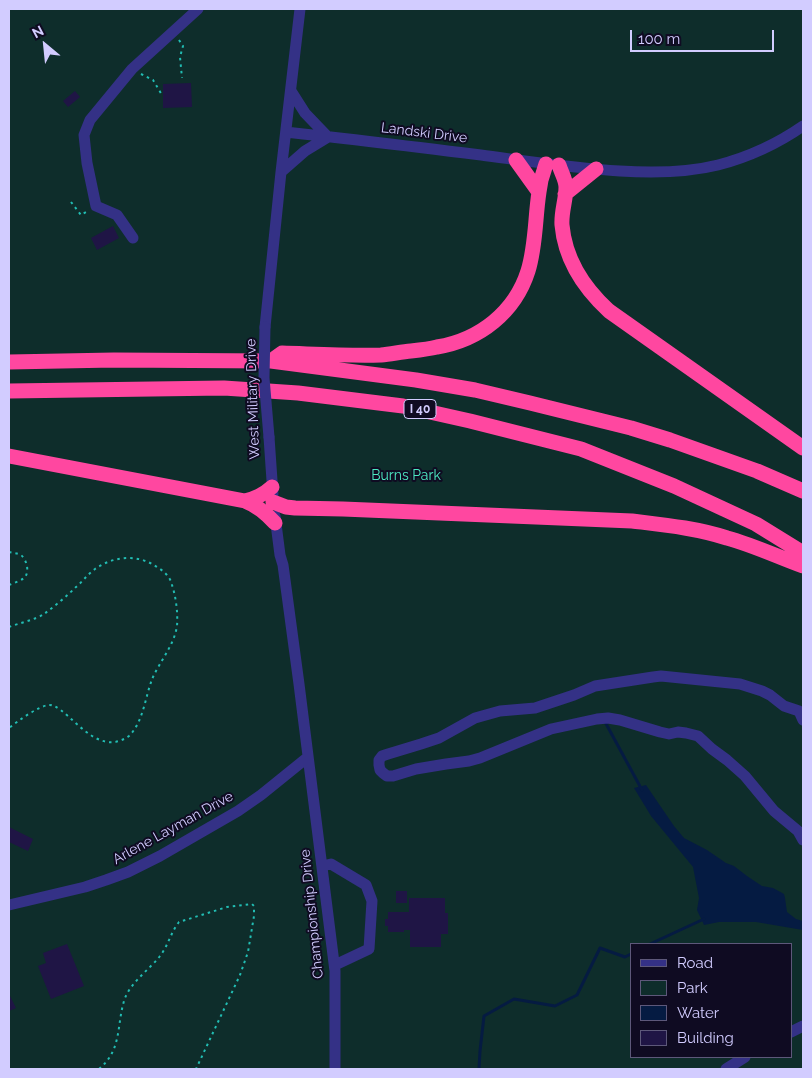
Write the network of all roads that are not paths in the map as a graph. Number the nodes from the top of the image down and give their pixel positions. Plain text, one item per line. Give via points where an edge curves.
1 (198, 9) edge
2 (300, 9) edge
3 (291, 91) junction
4 (803, 126) edge
5 (286, 132) junction
6 (328, 137) junction
7 (516, 160) junction
8 (552, 164) junction
9 (596, 169) junction
10 (281, 172) junction
11 (539, 192) junction
12 (565, 194) junction
13 (133, 238) dead end
14 (271, 361) junction
15 (9, 362) edge
16 (9, 391) edge
17 (803, 448) edge
18 (9, 456) edge
19 (272, 486) junction
20 (803, 491) edge
21 (245, 501) junction
22 (273, 502) junction
23 (303, 509) junction
24 (276, 527) junction
25 (803, 553) edge
26 (803, 566) edge
27 (802, 714) edge
28 (308, 757) junction
29 (803, 840) edge
30 (322, 866) junction
31 (9, 905) edge
32 (335, 965) junction
33 (743, 1058) edge
34 (335, 1069) edge
35 (726, 1069) edge

1 - 13 street via 132,69 90,120 84,135 96,206 117,215
2 - 3 street, West Military Drive
3 - 5 street, West Military Drive
3 - 6 street
4 - 9 street, Landski Drive via 765,148 716,166 663,172
5 - 6 street, Landski Drive
5 - 10 street, West Military Drive
6 - 7 street, Landski Drive
6 - 10 street via 305,151
7 - 8 street, Landski Drive
7 - 11 highway
8 - 9 street, Landski Drive
8 - 11 highway via 541,180
8 - 12 highway via 565,181
9 - 12 highway
10 - 19 street, West Military Drive, bridge via 265,327 264,378
11 - 14 highway via 532,255 522,287 500,317 487,327 465,339 439,347 382,355 282,353
12 - 17 highway via 562,225 570,256 580,278 598,301
14 - 15 highway, I 40
14 - 20 highway, I 40 via 416,380 530,402 670,440
16 - 25 highway, I 40 via 224,388 404,406 580,449 674,486 756,524
18 - 21 highway
19 - 21 highway via 264,494
19 - 22 street, West Military Drive
21 - 24 highway via 255,505
22 - 23 highway
22 - 24 street, West Military Drive
23 - 24 highway
23 - 26 highway via 660,524 727,538
24 - 28 street, West Military Drive
27 - 29 street via 762,691 740,684 661,676 595,686 535,708 500,711 474,718 438,738 382,756 379,766 383,774 393,776 469,761 551,729 603,719 669,734 686,733 698,736 745,776
28 - 30 street, Championship Drive
28 - 31 street, Arlene Layman Drive via 238,811 128,872 86,887
30 - 32 street, Championship Drive
30 - 32 street via 331,864 366,886 372,901 369,949
32 - 34 street, Championship Drive
33 - 35 street

